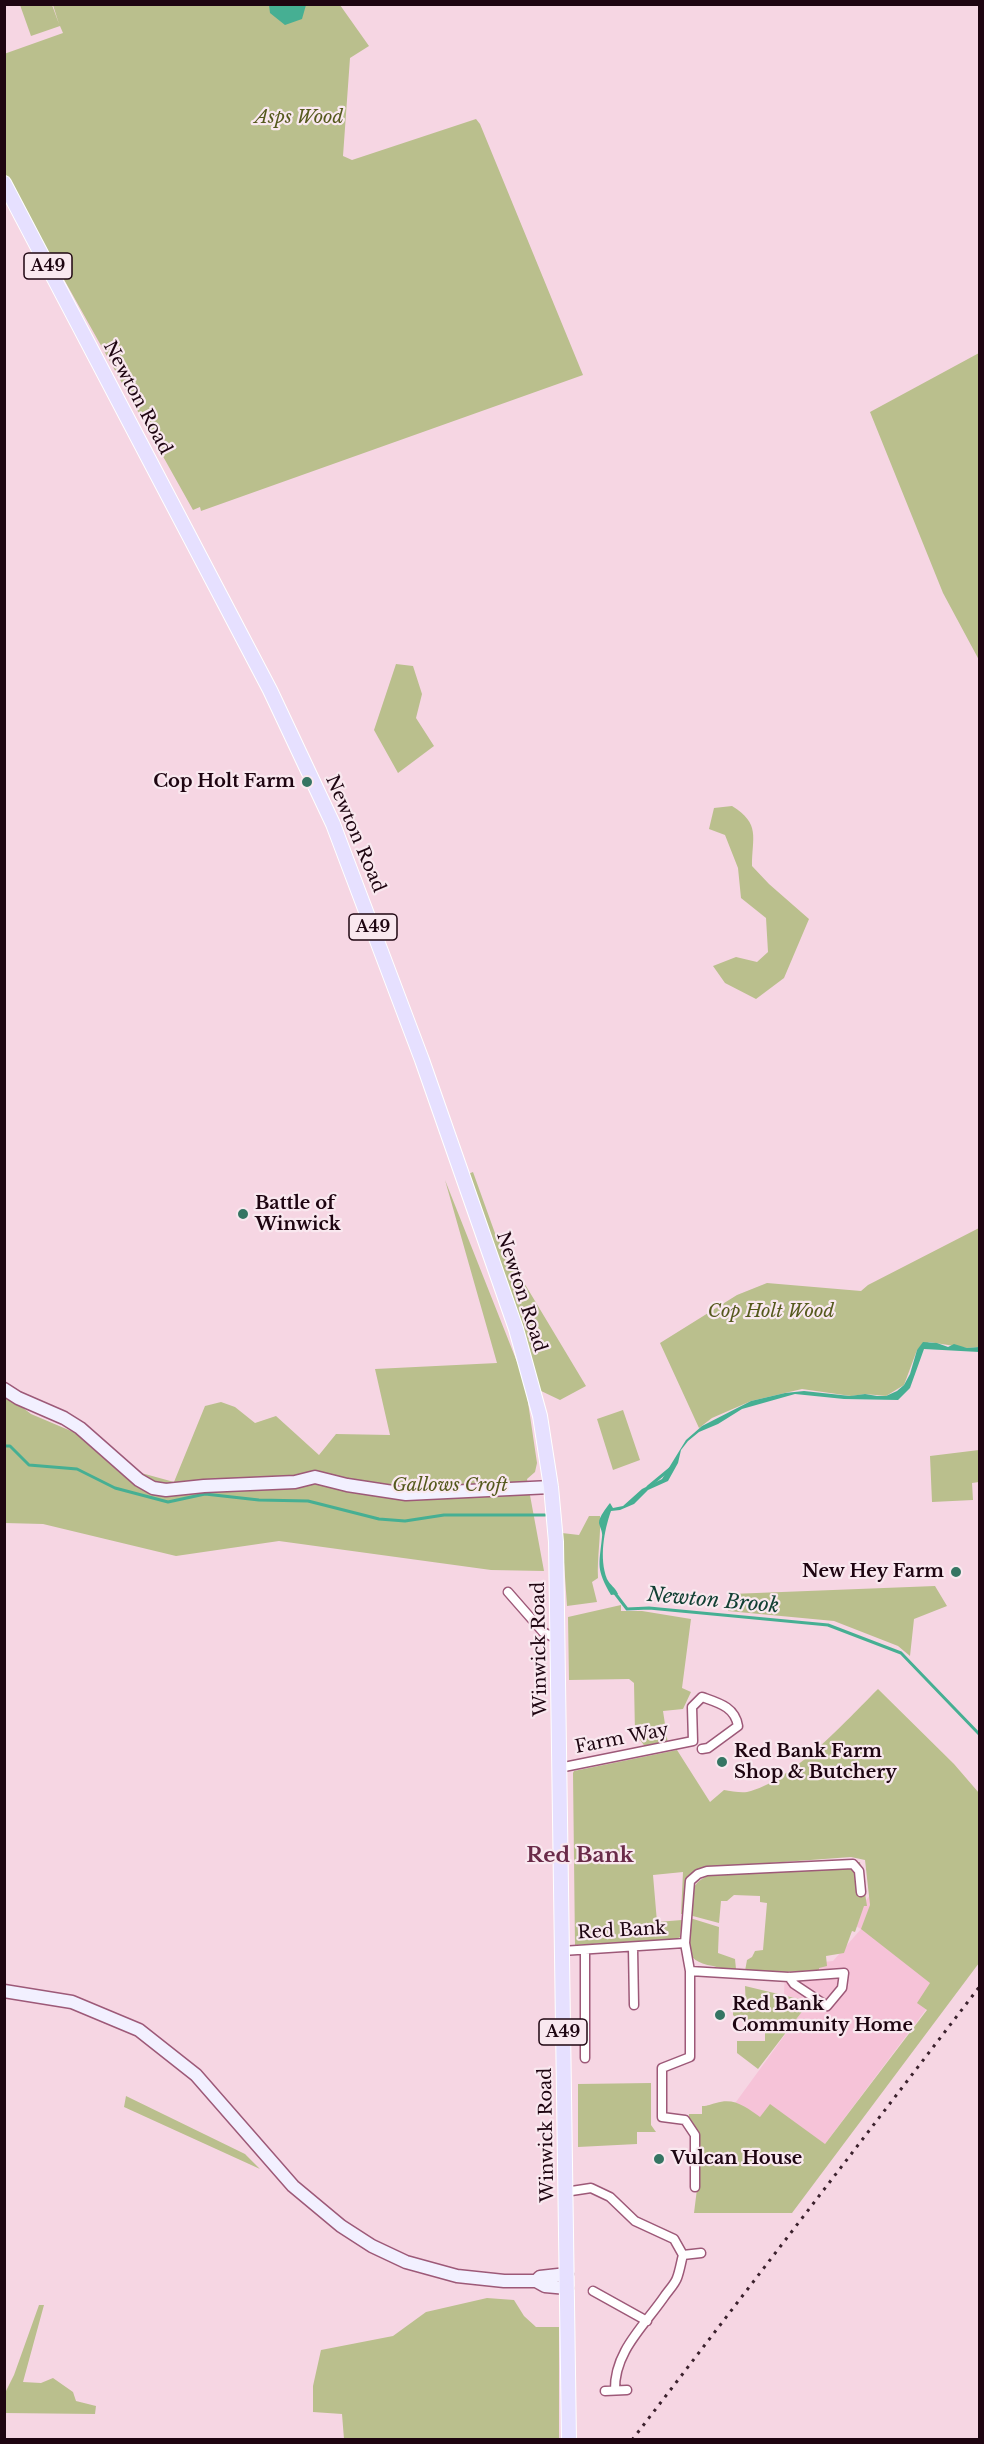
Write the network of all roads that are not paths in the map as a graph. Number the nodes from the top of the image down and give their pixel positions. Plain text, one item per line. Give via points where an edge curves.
1 (4, 183) edge
2 (4, 1389) edge
3 (551, 1487) junction
4 (556, 1542) joint
5 (508, 1592) dead end
6 (557, 1640) junction
7 (702, 1749) dead end
8 (559, 1768) junction
9 (861, 1892) dead end
10 (685, 1943) junction
11 (633, 1948) junction
12 (562, 1950) junction
13 (585, 1951) junction
14 (690, 1971) junction
15 (789, 1977) junction
16 (4, 1991) edge
17 (634, 2005) dead end
18 (585, 2058) dead end
19 (694, 2187) dead end
20 (566, 2192) junction
21 (701, 2253) dead end
22 (683, 2255) junction
23 (567, 2281) junction
24 (593, 2291) dead end
25 (647, 2321) junction
26 (615, 2390) junction
27 (627, 2390) dead end
28 (605, 2391) dead end
29 (569, 2439) edge

1 - 3 main road, Newton Road / A49 via 270,690 333,824 422,1059 516,1329 540,1416
2 - 3 main road via 80,1428 153,1488 287,1483 315,1477 406,1494
3 - 4 main road, Newton Road / A49
4 - 6 main road, Winwick Road / A49
5 - 6 street via 543,1632
6 - 8 main road, Winwick Road / A49
7 - 8 street, Farm Way via 738,1726 732,1711 702,1697 692,1707 693,1741
8 - 12 main road, Winwick Road / A49
9 - 10 street via 859,1871 853,1864 707,1871 690,1881
10 - 11 street, Red Bank
10 - 14 street
11 - 13 street, Red Bank
11 - 17 street
12 - 13 street, Red Bank
12 - 20 main road, Winwick Road / A49
13 - 18 street
14 - 15 street
14 - 19 street via 690,2057 662,2068 662,2117 685,2120 695,2135
15 - 15 street via 800,1976 844,1973 842,1988 827,2006
16 - 23 main road via 72,2002 139,2030 196,2074 293,2186 372,2246 406,2262 458,2276 536,2281 545,2275
20 - 22 street via 591,2188 610,2198 635,2221 674,2239
20 - 23 main road, Winwick Road / A49
21 - 22 street
22 - 25 street via 677,2279
23 - 29 main road, Winwick Road / A49
24 - 25 street
25 - 26 street via 619,2363
26 - 27 street
26 - 28 street

